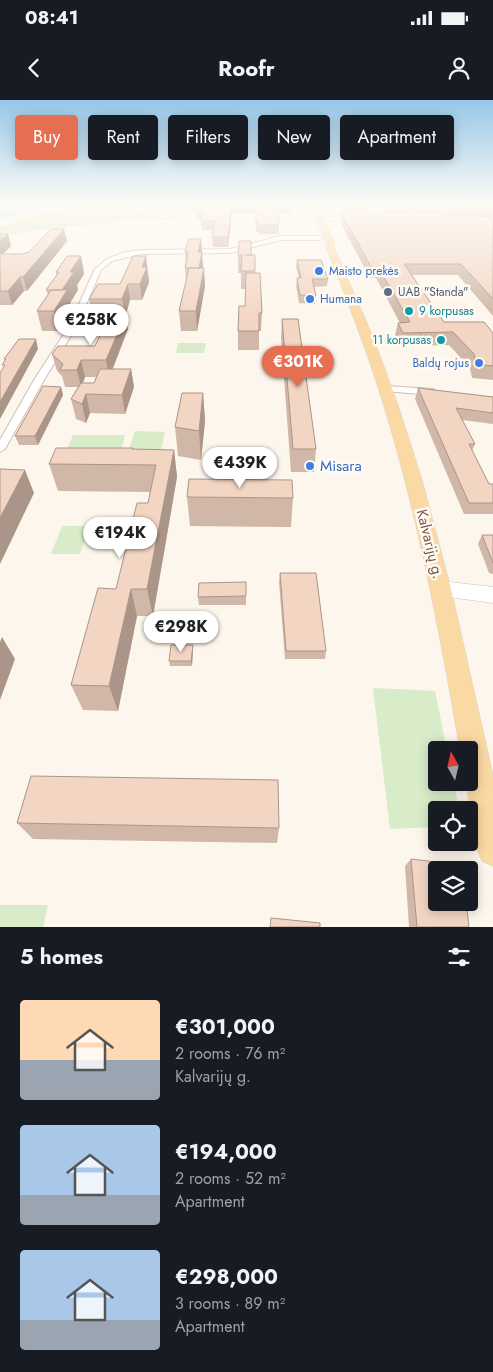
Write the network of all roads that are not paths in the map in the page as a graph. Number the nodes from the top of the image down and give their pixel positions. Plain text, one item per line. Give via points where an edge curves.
1 (260, 243) edge
2 (325, 243) edge
3 (330, 243) edge
4 (330, 247) junction
5 (386, 389) junction
6 (441, 393) edge
7 (0, 449) edge
8 (441, 588) junction
9 (493, 595) edge
10 (493, 850) edge

1 - 7 street via 225,252 142,250 104,263 98,268 73,326
2 - 4 main road, Kalvarijų g.
3 - 4 main road, Kalvarijų g.
4 - 5 main road, Kalvarijų g.
5 - 6 street
5 - 8 main road, Kalvarijų g.
8 - 9 main road
8 - 10 main road, Kalvarijų g.

